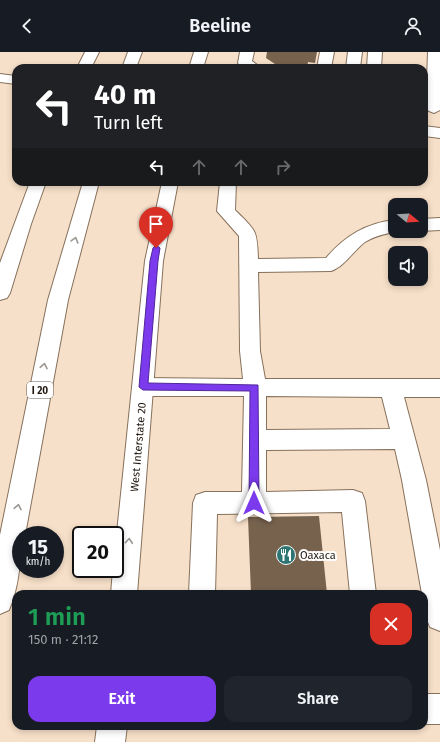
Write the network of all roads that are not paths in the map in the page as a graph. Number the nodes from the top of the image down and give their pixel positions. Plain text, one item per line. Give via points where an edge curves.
1 (201, 52) edge
2 (247, 52) edge
3 (327, 52) edge
4 (355, 52) edge
5 (376, 52) edge
6 (435, 52) edge
7 (197, 64) edge
8 (247, 64) edge
9 (325, 64) edge
10 (354, 64) edge
11 (374, 64) edge
12 (0, 78) edge
13 (12, 80) edge
14 (433, 108) edge
15 (428, 132) edge
16 (440, 133) edge
17 (36, 186) edge
18 (90, 186) edge
19 (169, 186) edge
20 (228, 186) edge
21 (22, 224) junction
22 (440, 224) edge
23 (428, 225) edge
24 (388, 226) edge
25 (0, 248) edge
26 (248, 266) junction
27 (0, 293) edge
28 (143, 387) junction
29 (255, 387) junction
30 (391, 388) junction
31 (440, 388) edge
32 (404, 439) junction
33 (254, 440) junction
34 (254, 503) junction
35 (124, 590) edge
36 (202, 590) edge
37 (362, 590) edge
38 (0, 601) edge
39 (440, 617) edge
40 (428, 709) edge
41 (440, 709) edge
42 (112, 730) edge
43 (110, 742) edge

1 - 7 main road
2 - 8 main road
3 - 9 main road
4 - 10 main road
5 - 11 main road
6 - 14 main road
12 - 13 main road
15 - 16 main road
17 - 21 main road
38 -> 18 main road, I 20 via 58,300
19 - 28 main road, West Interstate 20 via 154,261
20 - 26 main road via 226,211 244,227 248,236
21 - 25 main road
21 - 27 main road
22 - 23 main road
24 - 26 main road via 360,236 331,264
26 - 29 main road via 250,351
28 - 29 main road
35 -> 28 main road, West Interstate 20
29 - 30 main road
29 - 33 main road
30 - 31 main road
30 - 32 main road
32 - 33 main road
32 - 39 main road
33 - 34 main road
34 - 36 main road via 205,503
34 - 37 main road via 353,501
40 - 41 main road
42 - 43 main road

